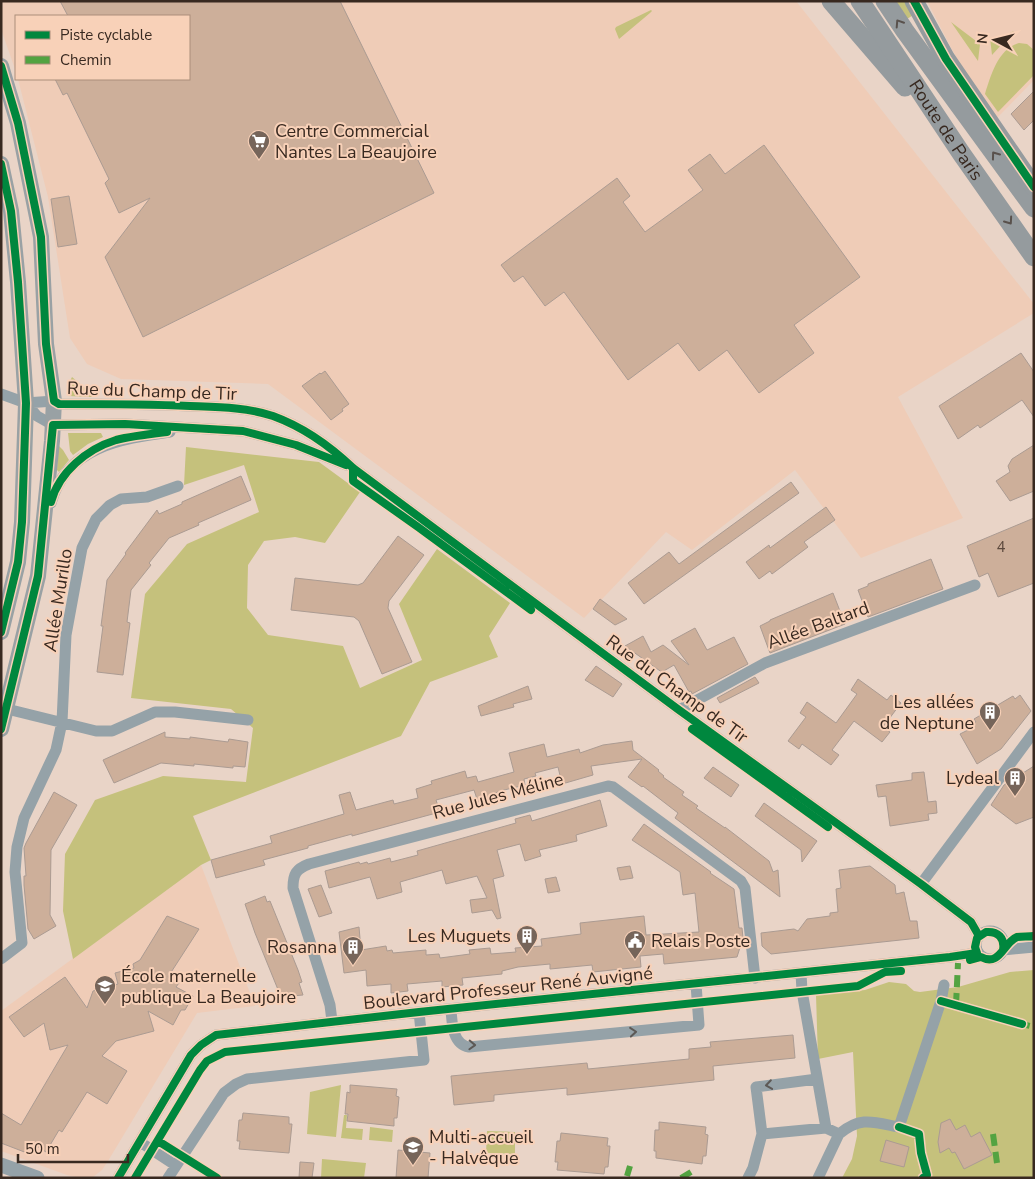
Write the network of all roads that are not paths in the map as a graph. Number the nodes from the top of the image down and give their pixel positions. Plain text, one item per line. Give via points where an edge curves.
1 (831, 1) edge
2 (860, 1) edge
3 (885, 1) edge
4 (914, 1) edge
5 (1, 66) edge
6 (961, 153) junction
7 (1, 164) edge
8 (1031, 179) edge
9 (1034, 208) edge
10 (1034, 256) edge
11 (1, 394) edge
12 (54, 402) junction
13 (26, 403) junction
14 (53, 425) junction
15 (198, 428) junction
16 (353, 468) junction
17 (178, 486) dead end
18 (43, 531) junction
19 (975, 585) dead end
20 (1, 632) edge
21 (7, 709) junction
22 (679, 710) junction
23 (248, 720) dead end
24 (62, 722) junction
25 (1, 729) edge
26 (1034, 732) edge
27 (921, 884) junction
28 (979, 936) junction
29 (1034, 946) edge
30 (1003, 950) junction
31 (978, 953) junction
32 (1, 960) edge
33 (801, 973) junction
34 (754, 978) junction
35 (696, 984) junction
36 (944, 985) dead end
37 (451, 1009) junction
38 (419, 1012) junction
39 (332, 1022) junction
40 (818, 1079) junction
41 (826, 1128) junction
42 (762, 1134) junction
43 (839, 1134) junction
44 (140, 1142) junction
45 (176, 1165) junction
46 (1, 1166) edge
47 (37, 1178) edge
48 (118, 1178) edge
49 (168, 1178) edge
50 (748, 1178) edge
51 (818, 1178) edge

1 - 6 main road
2 - 6 main road, Route de Paris
9 -> 3 main road, Route de Paris
4 - 8 main road via 946,59
5 - 12 main road via 18,123 41,237 46,344
6 -> 10 main road, Route de Paris
7 - 13 main road via 11,211
11 - 13 street
12 - 13 street, Rue du Champ de Tir
12 - 14 main road
12 - 16 street, Rue du Champ de Tir via 247,409 274,417 310,434
13 - 14 street via 37,416
13 - 20 main road via 18,562
14 - 15 street, Rue du Champ de Tir
14 - 18 main road
15 - 16 street, Rue du Champ de Tir via 259,435 296,445
15 - 18 street, Rue du Champ de Tir via 116,440 95,449 72,466 55,489
16 - 22 street, Rue du Champ de Tir
17 - 24 street, Allée Murillo via 147,497 121,499 96,519 82,548 66,635
18 - 21 main road via 38,576
19 - 22 street, Allée Baltard via 765,663
21 - 24 street
21 - 25 main road
22 - 27 street, Rue du Champ de Tir
23 - 24 street via 155,712 112,731 96,731
24 - 32 street, Allée Murillo via 56,750 24,818 17,848 15,872 22,943
26 - 27 street
27 - 28 street, Rue du Champ de Tir via 971,922
28 - 30 street via 986,932 998,934 1003,941
28 - 31 street via 976,944
29 - 30 street
30 - 31 street via 993,959
31 - 33 street, Boulevard Professeur René Auvigné
33 - 34 street, Boulevard Professeur René Auvigné
33 - 40 street
34 - 35 street, Boulevard Professeur René Auvigné
34 - 39 street, Rue Jules Méline via 745,888 741,881 608,786 298,869 294,874 294,888 330,1005
35 - 37 street, Boulevard Professeur René Auvigné
37 -> 35 street via 456,1036 459,1042 469,1047 647,1031 699,1025
36 - 43 street via 899,1127 858,1122
37 - 38 street, Boulevard Professeur René Auvigné
38 - 39 street, Boulevard Professeur René Auvigné
38 - 45 street via 424,1060 247,1079 224,1093
39 - 44 street, Boulevard Professeur René Auvigné via 216,1035 191,1055
40 - 41 street
40 -> 42 street via 756,1087
41 - 42 street
41 - 43 street
42 - 50 street
43 - 51 street
44 - 45 street
44 - 48 street, Boulevard Professeur René Auvigné
45 - 49 street
46 - 47 street

